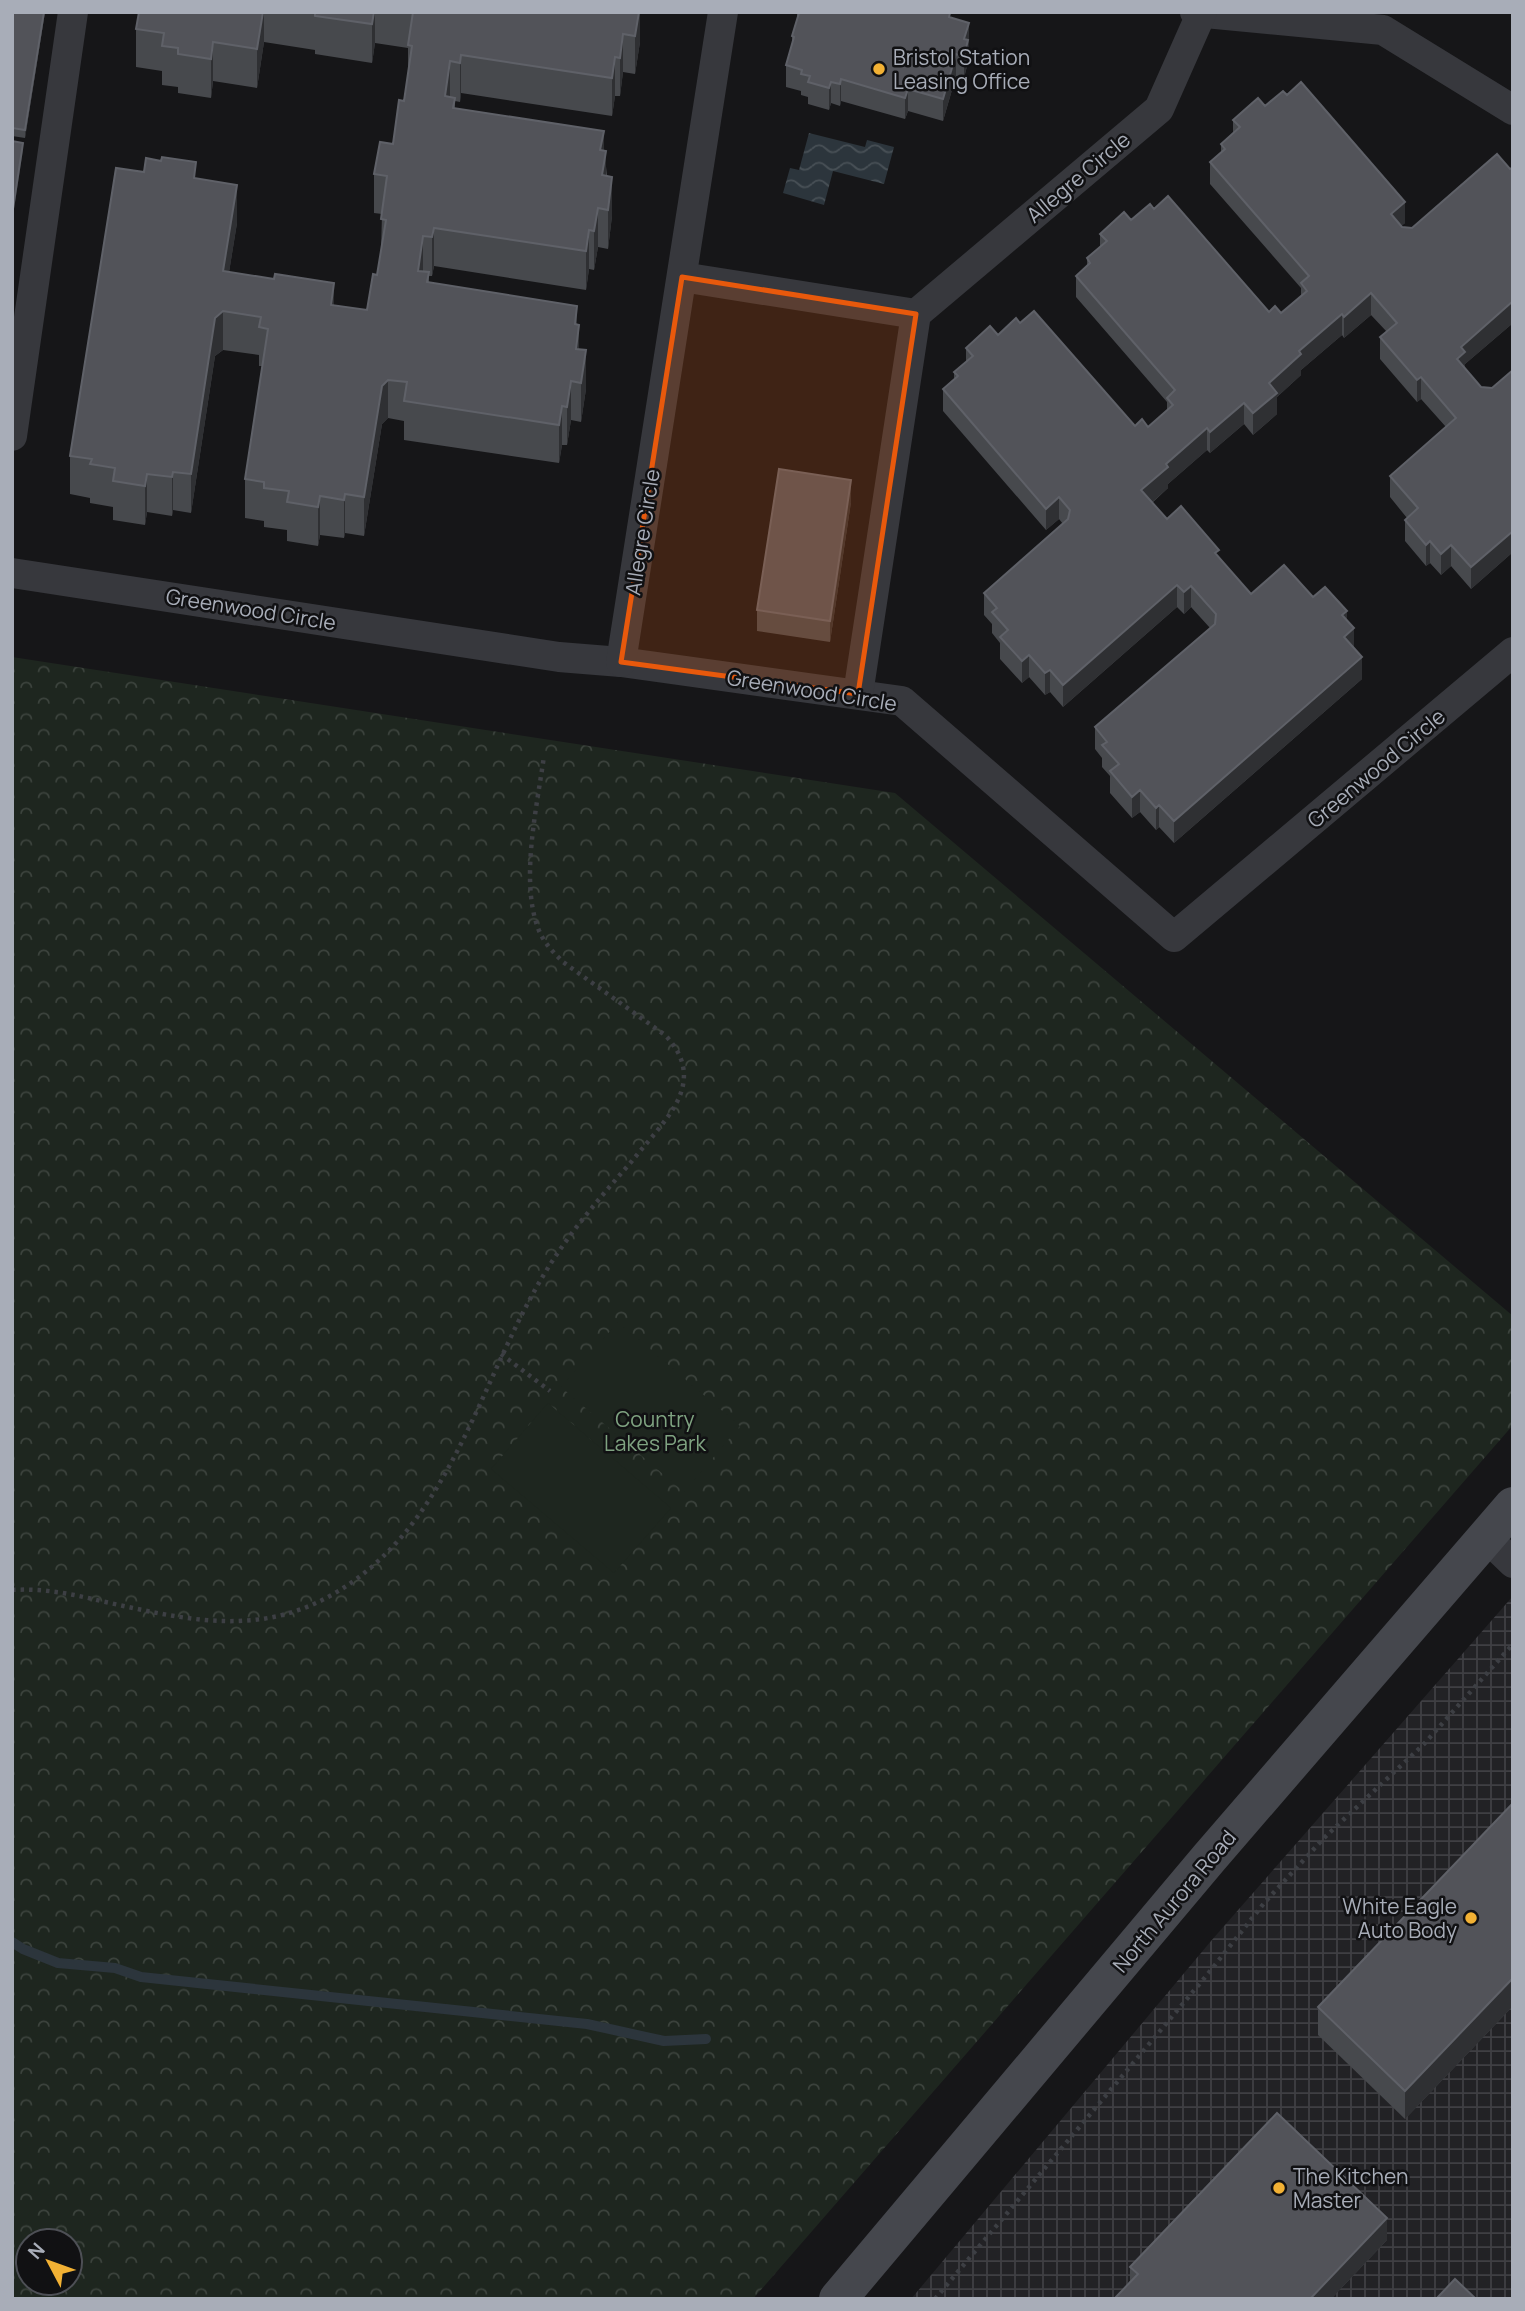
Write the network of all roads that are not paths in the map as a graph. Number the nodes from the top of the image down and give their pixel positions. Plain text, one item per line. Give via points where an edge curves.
1 (73, 12) edge
2 (723, 12) edge
3 (1200, 13) edge
4 (1513, 110) edge
5 (682, 277) junction
6 (916, 314) junction
7 (12, 436) edge
8 (12, 573) edge
9 (1513, 652) edge
10 (621, 662) junction
11 (858, 694) junction
12 (1513, 1506) edge
13 (1486, 1537) junction
14 (1513, 1563) edge
15 (838, 2299) edge

1 - 7 street
2 - 5 street, Allegre Circle
3 - 4 street via 1383,30
3 - 6 street, Allegre Circle via 1159,109
5 - 6 street
5 - 10 street, Allegre Circle
6 - 11 street
8 - 10 street, Greenwood Circle via 559,657
9 - 11 street, Greenwood Circle via 1174,937 902,701
10 - 11 street, Greenwood Circle
12 - 13 main road, North Aurora Road
13 - 14 street
13 - 15 main road, North Aurora Road

